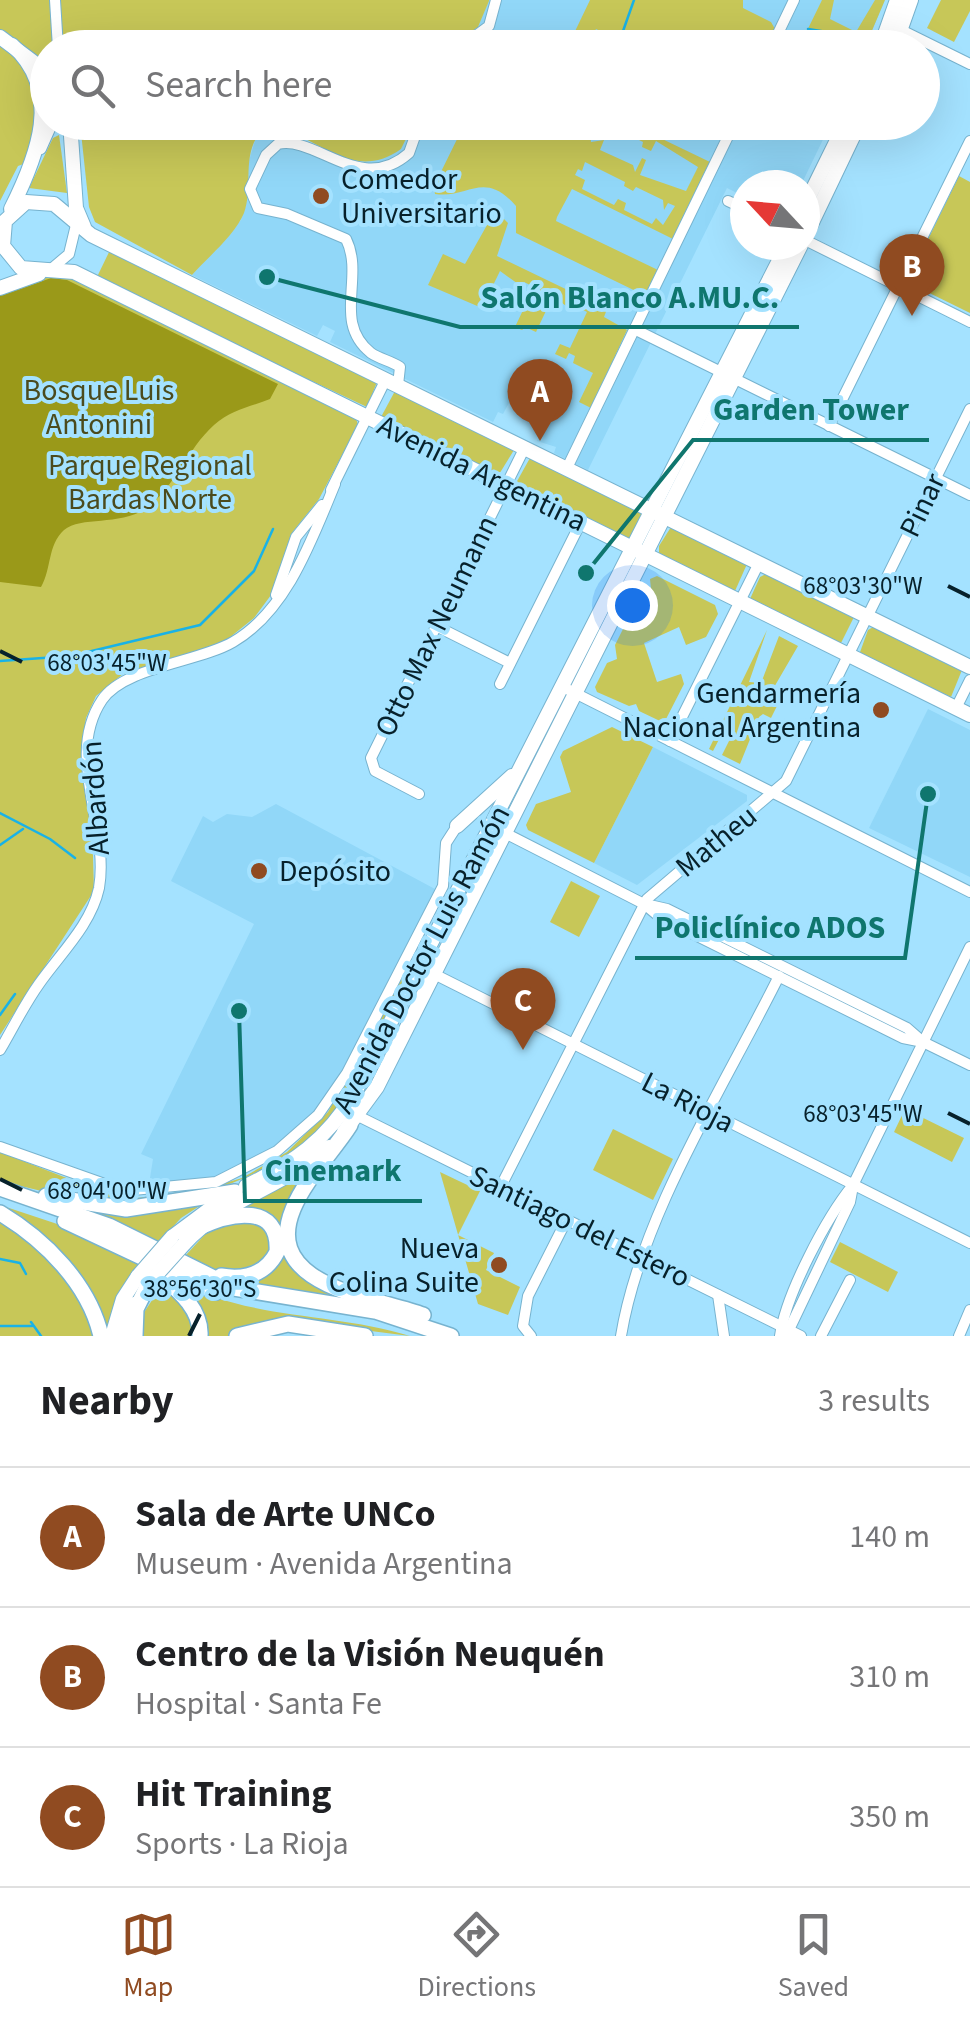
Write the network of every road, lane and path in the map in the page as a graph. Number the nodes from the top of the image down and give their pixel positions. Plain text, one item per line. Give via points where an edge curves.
1 (55, 0) edge
2 (496, 0) edge
3 (794, 0) edge
4 (897, 0) edge
5 (911, 0) edge
6 (57, 30) edge
7 (484, 30) edge
8 (780, 30) edge
9 (886, 30) edge
10 (901, 30) edge
11 (6, 42) edge
12 (940, 49) edge
13 (30, 54) edge
14 (30, 60) edge
15 (970, 64) edge
16 (30, 66) edge
17 (36, 140) edge
18 (45, 140) edge
19 (71, 140) edge
20 (414, 140) edge
21 (725, 140) edge
22 (837, 140) edge
23 (851, 140) edge
24 (970, 140) edge
25 (32, 168) junction
26 (820, 175) edge
27 (820, 206) edge
28 (76, 208) junction
29 (4, 222) edge
30 (76, 225) junction
31 (91, 235) junction
32 (820, 248) edge
33 (781, 260) edge
34 (793, 260) edge
35 (47, 271) junction
36 (898, 286) junction
37 (0, 288) edge
38 (970, 322) edge
39 (634, 329) junction
40 (730, 377) junction
41 (392, 382) junction
42 (970, 409) edge
43 (368, 417) junction
44 (829, 426) junction
45 (525, 448) junction
46 (567, 468) junction
47 (936, 478) junction
48 (506, 486) junction
49 (970, 495) edge
50 (660, 514) junction
51 (581, 522) junction
52 (641, 552) junction
53 (759, 563) junction
54 (740, 602) junction
55 (867, 616) junction
56 (436, 626) junction
57 (848, 655) junction
58 (510, 663) junction
59 (970, 667) edge
60 (970, 680) edge
61 (500, 684) dead end
62 (570, 690) junction
63 (963, 711) edge
64 (670, 741) junction
65 (528, 754) junction
66 (420, 794) dead end
67 (775, 794) junction
68 (457, 826) junction
69 (491, 826) junction
70 (506, 833) junction
71 (970, 892) edge
72 (644, 904) junction
73 (970, 948) edge
74 (412, 963) junction
75 (434, 974) junction
76 (779, 976) junction
77 (924, 1042) junction
78 (572, 1044) junction
79 (0, 1050) edge
80 (970, 1065) edge
81 (710, 1114) junction
82 (354, 1120) junction
83 (0, 1148) edge
84 (853, 1185) junction
85 (501, 1186) junction
86 (0, 1188) edge
87 (234, 1192) junction
88 (0, 1199) edge
89 (0, 1213) edge
90 (566, 1219) junction
91 (200, 1227) junction
92 (178, 1241) junction
93 (970, 1243) edge
94 (133, 1250) junction
95 (641, 1256) junction
96 (175, 1260) junction
97 (143, 1280) junction
98 (850, 1280) dead end
99 (718, 1295) junction
100 (970, 1310) edge
101 (784, 1332) edge
102 (101, 1336) edge
103 (112, 1336) edge
104 (124, 1336) edge
105 (134, 1336) edge
106 (200, 1336) edge
107 (236, 1336) edge
108 (366, 1336) edge
109 (424, 1336) edge
110 (451, 1336) edge
111 (468, 1336) edge
112 (531, 1336) edge
113 (620, 1336) edge
114 (724, 1336) edge
115 (801, 1336) edge
116 (821, 1336) edge
117 (960, 1336) edge

1 - 6 street
2 - 7 street
3 - 8 street
4 - 9 main road
5 - 10 main road
11 - 13 street
11 - 14 main road
11 - 16 main road
12 - 15 street
17 - 25 main road
18 - 25 street
19 - 28 main road
20 - 41 street via 409,153 390,164 343,165 298,144 278,144 250,189 258,208 346,239 352,328 369,350 400,367
21 - 39 street
22 - 26 main road
23 - 27 main road
24 - 36 street
25 - 29 main road
28 - 30 main road
28 - 31 main road
29 - 30 main road via 18,206 43,200
29 - 35 main road via 2,242 11,260 29,271
30 - 31 main road, Avenida Argentina
30 - 35 street via 69,254
31 - 41 main road, Avenida Argentina
32 - 36 street
33 - 40 main road
34 - 40 main road
35 - 37 main road
35 - 43 main road, Avenida Argentina via 74,272
36 - 38 street
36 - 44 street
39 - 40 street
39 - 46 street
40 - 44 street
40 - 50 main road, Avenida Doctor Luis Ramón
41 - 43 street, Albardón
41 - 45 main road, Avenida Argentina
42 - 47 street, Pinar
43 - 48 main road, Avenida Argentina
43 - 79 street, Albardón via 280,598 260,621 221,648 121,683 102,701 88,756 100,868 96,896
44 - 47 street
45 - 46 main road, Avenida Argentina
45 - 48 street, Otto Max Neumann
46 - 50 main road, Avenida Argentina
47 - 49 street
47 - 55 street, Pinar
48 - 51 main road, Avenida Argentina
48 - 56 street, Otto Max Neumann
50 - 52 main road, Avenida Doctor Luis Ramón
50 - 53 main road, Avenida Argentina
51 - 52 main road, Avenida Argentina
51 - 58 street
52 - 54 main road, Avenida Argentina
52 - 62 main road, Avenida Doctor Luis Ramón
53 - 54 street
53 - 55 main road, Avenida Argentina
54 - 57 main road, Avenida Argentina
54 - 64 street
55 - 57 street, Pinar
55 - 59 main road, Avenida Argentina
56 - 58 street
56 - 66 street, Otto Max Neumann via 370,758 372,768
57 - 63 main road, Avenida Argentina
57 - 67 street, Matheu
58 - 61 street
60 - 63 street
62 - 64 street
62 - 65 main road, Avenida Doctor Luis Ramón
62 - 70 main road, Avenida Doctor Luis Ramón
64 - 67 street
65 - 68 main road
65 - 69 main road, Avenida Doctor Luis Ramón
67 - 71 street
67 - 72 street, Matheu
68 - 69 main road
68 - 74 street via 446,844 446,879
69 - 70 street
69 - 74 main road, Avenida Doctor Luis Ramón
70 - 72 street
70 - 75 main road, Avenida Doctor Luis Ramón
72 - 76 street
72 - 77 street via 684,917
72 - 78 street, Matheu
73 - 77 street
74 - 75 street, La Rioja
74 - 83 street via 333,1097 295,1138 243,1171 199,1185 126,1190
74 - 87 main road, Avenida Doctor Luis Ramón via 333,1126 306,1152
75 - 78 street, La Rioja
75 - 82 main road, Avenida Doctor Luis Ramón
76 - 77 street via 903,1038
76 - 81 street
77 - 80 street
77 - 84 street
78 - 81 street, La Rioja
78 - 85 street, Matheu
81 - 84 street, La Rioja
81 - 95 street
82 - 85 street, Santiago del Estero
82 - 91 main road, Avenida Doctor Luis Ramón via 307,1165
82 - 111 highway via 293,1209 288,1231 294,1258 320,1282
84 - 93 street, La Rioja
84 - 101 street
85 - 90 street, Santiago del Estero
86 - 87 highway via 126,1208
86 - 96 highway via 109,1226
87 - 92 main road, Avenida Doctor Luis Ramón via 196,1214
88 - 94 highway
89 - 102 highway via 37,1240 81,1289
90 - 95 street, Santiago del Estero
90 - 112 street via 525,1305 523,1326
91 - 92 main road, Avenida Doctor Luis Ramón
91 - 96 highway via 252,1213 273,1230 277,1252 264,1269 237,1278
92 - 97 main road, Avenida Doctor Luis Ramón, bridge
94 - 106 highway via 190,1304
94 - 109 highway via 237,1299 354,1316
95 - 99 street, Santiago del Estero
95 - 113 street
96 - 110 highway via 247,1292 375,1311
97 - 103 main road, Avenida Doctor Luis Ramón via 123,1299
97 - 104 main road, Avenida Doctor Luis Ramón
97 - 105 highway
98 - 116 street
99 - 101 street, Santiago del Estero
99 - 114 street
100 - 117 street
101 - 115 street, Santiago del Estero
107 - 108 highway via 288,1324

